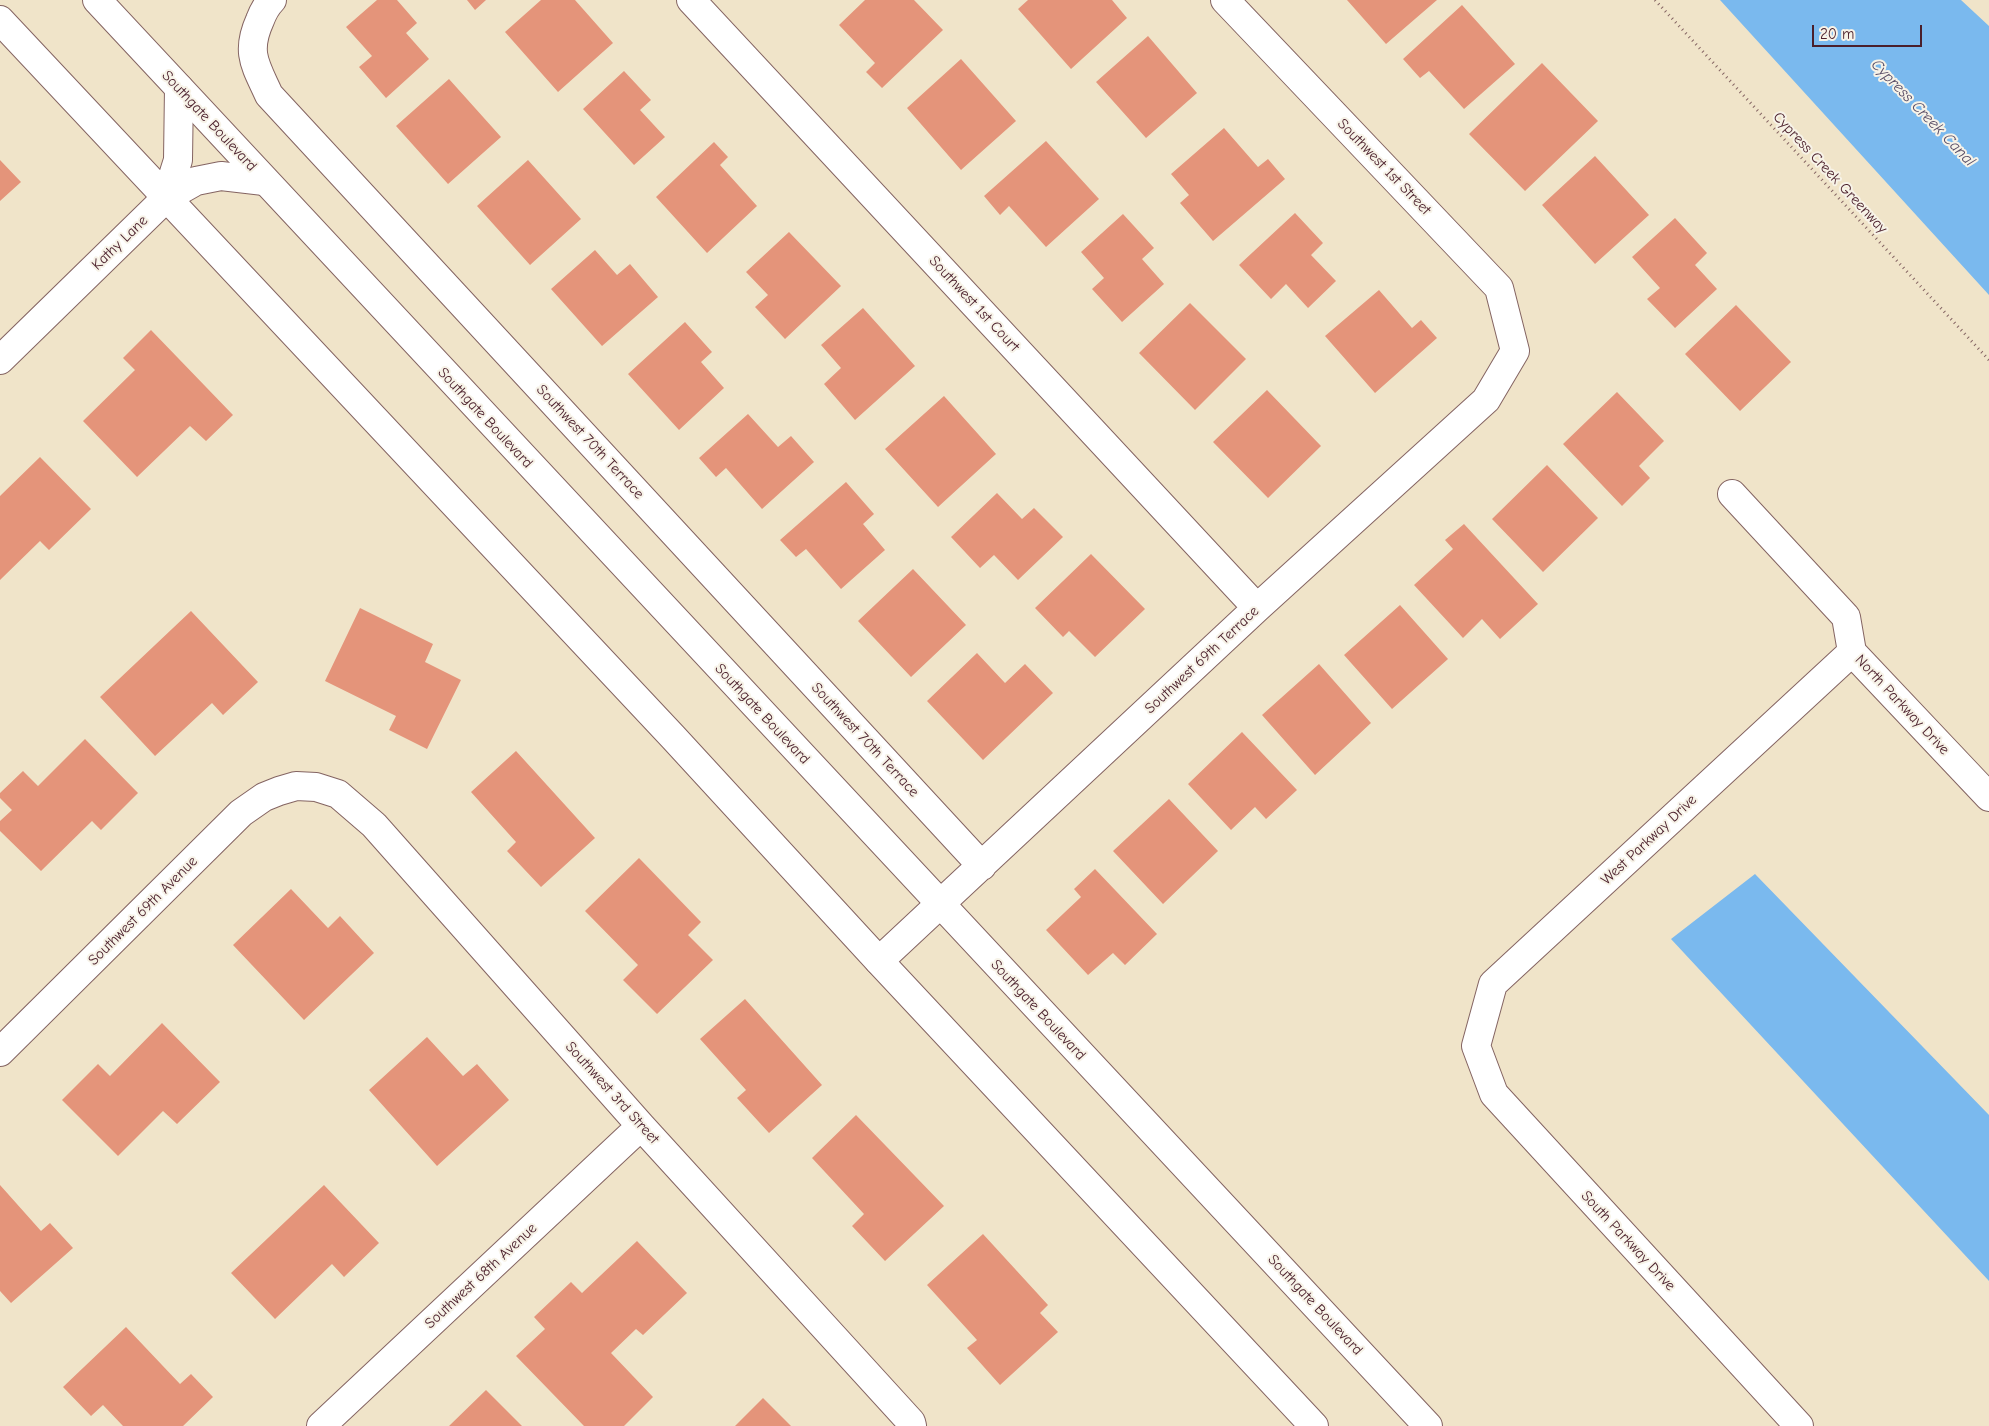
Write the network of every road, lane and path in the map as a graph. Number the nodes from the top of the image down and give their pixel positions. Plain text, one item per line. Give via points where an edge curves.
1 (97, 0) edge
2 (272, 0) edge
3 (691, 0) edge
4 (1225, 0) edge
5 (1655, 0) edge
6 (0, 20) edge
7 (179, 88) junction
8 (264, 180) junction
9 (166, 198) junction
10 (1515, 351) joint
11 (0, 360) edge
12 (1989, 360) edge
13 (1732, 494) dead end
14 (1257, 608) junction
15 (1852, 652) junction
16 (296, 786) joint
17 (1989, 797) edge
18 (982, 866) junction
19 (940, 905) junction
20 (879, 961) junction
21 (1476, 1046) joint
22 (0, 1052) edge
23 (641, 1126) junction
24 (1797, 1425) edge
25 (321, 1426) edge
26 (912, 1426) edge
27 (1314, 1426) edge
28 (1428, 1426) edge

1 - 7 street, Southgate Boulevard
2 - 18 street, Southwest 70th Terrace via 266,5 253,35 253,59 269,95
3 - 14 street, Southwest 1st Court
4 - 10 street, Southwest 1st Street via 1499,288
5 - 12 path, Cypress Creek Greenway
6 - 9 street
7 - 8 street, Southgate Boulevard
7 - 9 street via 178,160
8 - 9 street, Kathy Lane via 220,176 196,181
8 - 19 street, Southgate Boulevard
9 - 11 street, Kathy Lane
9 - 20 street
10 - 14 street, Southwest 69th Terrace via 1486,400
13 - 15 street, North Parkway Drive via 1846,617
14 - 18 street, Southwest 69th Terrace
15 - 17 street, North Parkway Drive
15 - 21 street, West Parkway Drive via 1493,984
16 - 22 street, Southwest 69th Avenue via 264,797 241,813
16 - 23 street, Southwest 3rd Street via 316,787 338,794 374,825
18 - 19 street, Southwest 69th Terrace
19 - 20 street, Southwest 69th Terrace
19 - 28 street, Southgate Boulevard
20 - 27 street
21 - 24 street, South Parkway Drive via 1494,1094
23 - 25 street, Southwest 68th Avenue
23 - 26 street, Southwest 3rd Street

